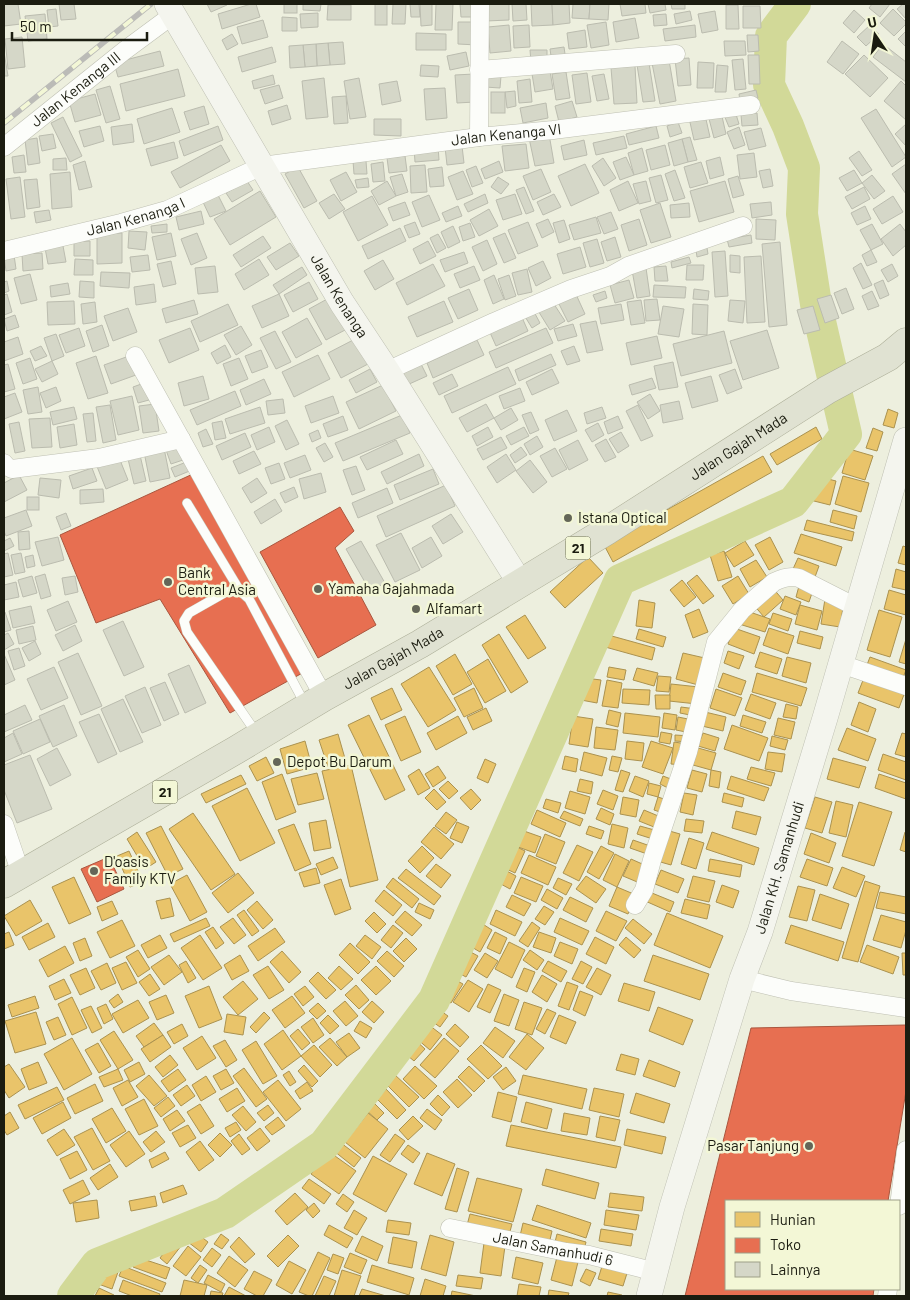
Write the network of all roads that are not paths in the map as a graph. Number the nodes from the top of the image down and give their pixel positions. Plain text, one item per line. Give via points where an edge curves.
1 (480, 4) edge
2 (170, 9) edge
3 (676, 54) dead end
4 (479, 70) junction
5 (751, 105) dead end
6 (478, 137) junction
7 (4, 147) edge
8 (262, 166) junction
9 (743, 226) dead end
10 (4, 251) edge
11 (897, 349) edge
12 (135, 356) dead end
13 (387, 371) junction
14 (181, 439) junction
15 (906, 440) edge
16 (4, 463) edge
17 (187, 503) dead end
18 (520, 583) junction
19 (240, 591) junction
20 (858, 608) junction
21 (841, 664) junction
22 (906, 686) edge
23 (316, 703) junction
24 (259, 736) junction
25 (4, 824) edge
26 (12, 879) edge
27 (635, 905) dead end
28 (742, 979) junction
29 (906, 1008) edge
30 (906, 1150) edge
31 (900, 1200) edge
32 (450, 1228) dead end
33 (656, 1272) junction
34 (649, 1296) edge

1 - 4 street
2 - 7 street, Jalan Kenanga III via 124,51
2 - 8 main road, Jalan Kenanga
3 - 4 street
4 - 6 street
5 - 6 street, Jalan Kenanga VI
6 - 8 street, Jalan Kenanga VI
8 - 10 street, Jalan Kenanga I via 167,210 122,224
8 - 13 main road, Jalan Kenanga via 342,303
9 - 13 street via 571,289
11 - 18 highway, Jalan Gajah Mada / 21
12 - 14 street
13 - 18 main road, Jalan Kenanga
14 - 16 street via 99,458 12,469
14 - 23 street
15 - 20 main road, Jalan KH. Samanhudi
17 - 19 lane
18 - 23 highway, Jalan Gajah Mada / 21
19 - 23 lane via 249,599
19 - 24 lane via 226,592 189,613 184,621 187,632
20 - 21 main road, Jalan KH. Samanhudi
20 - 27 street via 793,576 774,582 742,610 716,642 688,752 644,890
21 - 22 street
21 - 28 main road, Jalan KH. Samanhudi via 760,932
23 - 24 highway, Jalan Gajah Mada / 21
24 - 26 highway, Jalan Gajah Mada / 21
25 - 26 street
28 - 29 street
28 - 33 main road, Jalan KH. Samanhudi via 672,1207
30 - 31 street
32 - 33 street, Jalan Samanhudi 6 via 589,1255
33 - 34 main road, Jalan KH. Samanhudi

